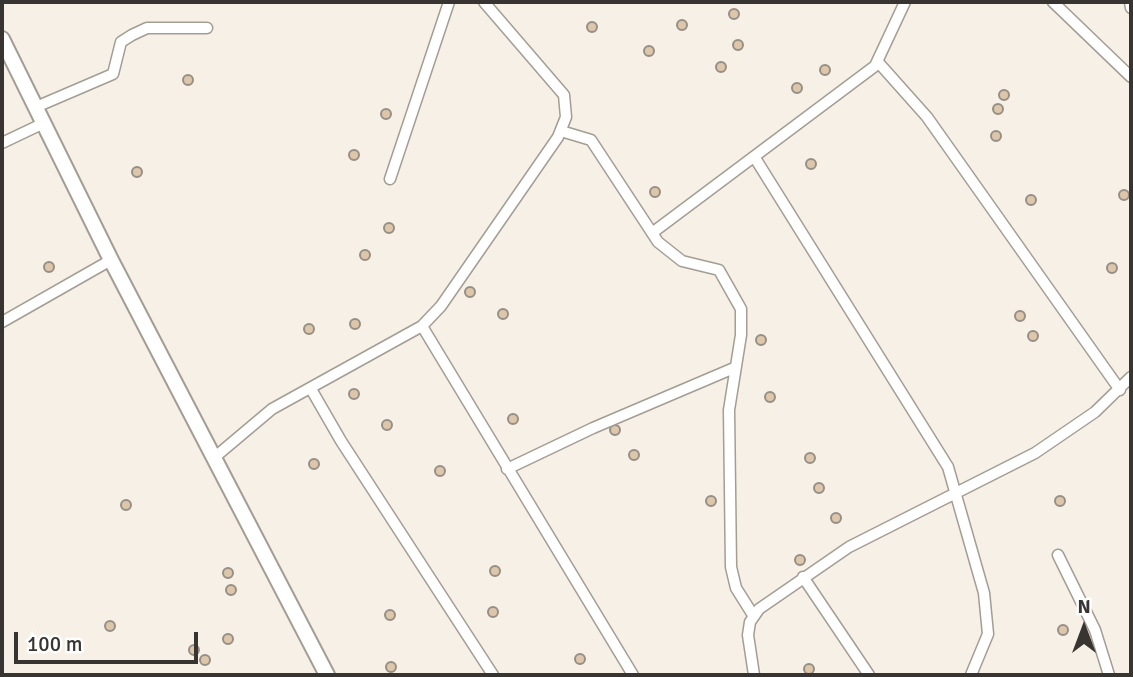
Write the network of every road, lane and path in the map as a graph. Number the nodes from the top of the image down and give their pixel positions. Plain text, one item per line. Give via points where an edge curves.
1 (449, 2) edge
2 (484, 2) edge
3 (905, 2) edge
4 (1053, 2) edge
5 (1130, 2) edge
6 (1131, 8) edge
7 (207, 28) dead end
8 (2, 39) edge
9 (878, 62) junction
10 (1131, 77) edge
11 (36, 107) junction
12 (44, 123) junction
13 (561, 131) junction
14 (2, 143) edge
15 (755, 158) junction
16 (390, 179) dead end
17 (652, 233) junction
18 (111, 260) junction
19 (2, 322) edge
20 (422, 326) junction
21 (734, 368) junction
22 (1131, 377) edge
23 (311, 388) junction
24 (1120, 390) junction
25 (215, 457) junction
26 (507, 469) junction
27 (956, 492) junction
28 (1058, 555) dead end
29 (803, 577) junction
30 (753, 615) junction
31 (327, 675) edge
32 (493, 675) edge
33 (633, 675) edge
34 (754, 675) edge
35 (869, 675) edge
36 (971, 675) edge
37 (1109, 675) edge

1 - 16 street
2 - 13 street via 564,96 566,117
3 - 9 street
4 - 10 street
5 - 6 street
7 - 11 street via 147,28 121,42 113,74
8 - 11 street
9 - 15 street
9 - 24 street via 927,117
11 - 12 street
12 - 14 street
12 - 18 street
13 - 17 street via 592,140
13 - 20 street via 441,306
15 - 17 street
15 - 27 street via 913,407 948,467
17 - 21 street via 674,257 716,268 728,282 743,318
18 - 19 street
18 - 25 street
20 - 23 street
20 - 26 street
21 - 26 street
21 - 30 street via 729,410 732,567 736,588
22 - 24 street
23 - 25 street via 272,409
23 - 32 street
24 - 27 street via 1035,453
25 - 31 street
26 - 33 street
27 - 29 street via 849,547
27 - 36 street via 975,555 987,624 986,640
28 - 37 street via 1095,630
29 - 30 street
29 - 35 street
30 - 34 street via 748,644

